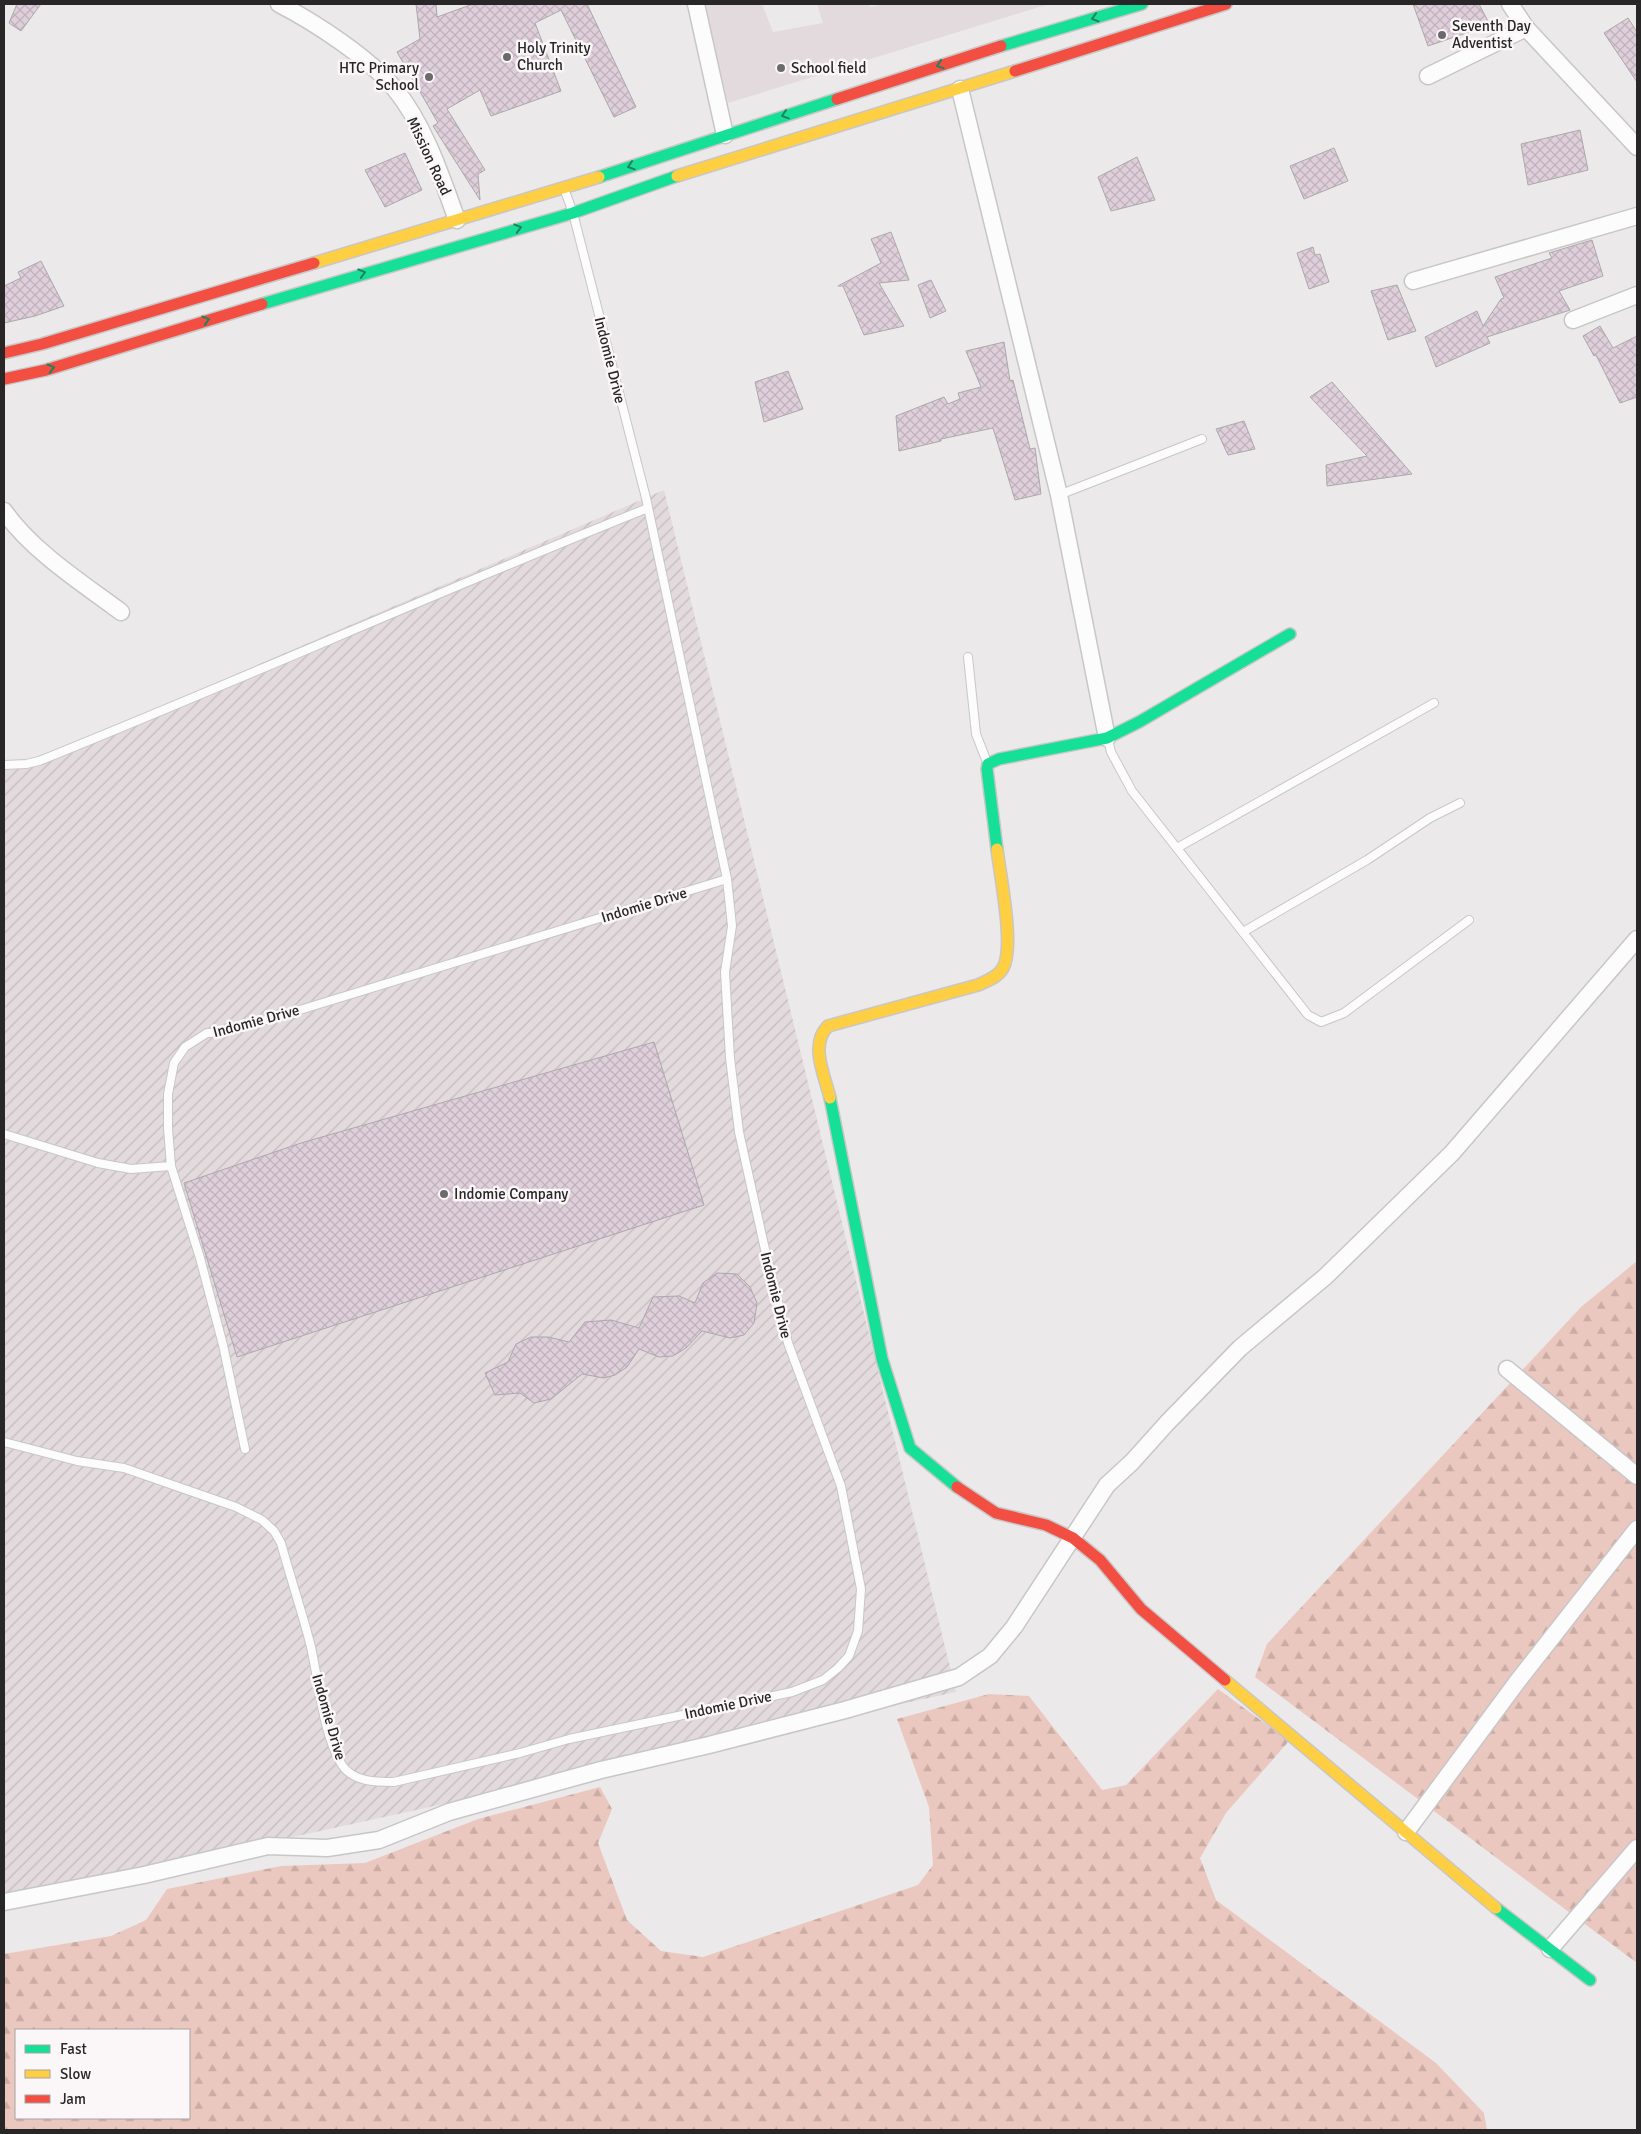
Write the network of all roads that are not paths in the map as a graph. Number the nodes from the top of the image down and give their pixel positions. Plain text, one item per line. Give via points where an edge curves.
1 (279, 4) edge
2 (696, 4) edge
3 (1142, 4) edge
4 (1226, 4) edge
5 (1510, 4) edge
6 (1526, 28) junction
7 (1428, 76) dead end
8 (960, 89) junction
9 (725, 135) junction
10 (1637, 147) edge
11 (564, 188) junction
12 (573, 213) junction
13 (1637, 216) edge
14 (457, 220) junction
15 (1413, 281) dead end
16 (1637, 295) edge
17 (1573, 320) dead end
18 (4, 353) edge
19 (4, 380) edge
20 (1202, 439) dead end
21 (1059, 495) junction
22 (648, 508) junction
23 (4, 511) edge
24 (121, 612) dead end
25 (1290, 634) dead end
26 (968, 657) dead end
27 (1434, 704) dead end
28 (1107, 738) junction
29 (988, 764) junction
30 (4, 765) edge
31 (1460, 803) dead end
32 (1178, 848) junction
33 (727, 879) junction
34 (1468, 920) dead end
35 (1243, 932) junction
36 (1637, 938) edge
37 (4, 1134) edge
38 (171, 1166) junction
39 (1507, 1368) dead end
40 (4, 1442) edge
41 (245, 1449) dead end
42 (1637, 1476) edge
43 (1637, 1529) edge
44 (1073, 1538) junction
45 (1406, 1832) junction
46 (1637, 1848) edge
47 (4, 1902) edge
48 (1550, 1950) junction
49 (1590, 1980) dead end

1 - 14 street, Mission Road via 345,46 379,72 396,90 418,126
2 - 9 street
3 -> 9 main road
4 - 8 main road
5 - 6 street
6 - 7 street
6 - 10 street
8 - 12 main road via 698,169
8 - 21 street
9 -> 11 main road
11 - 12 lane, Indomie Drive
11 - 14 main road
19 -> 12 main road
12 - 22 lane, Indomie Drive
13 - 15 street
14 - 18 main road
16 - 17 street
20 - 21 lane
21 - 28 street
22 - 30 lane via 60,753 26,764
22 - 33 lane, Indomie Drive
23 - 24 street via 39,549
25 - 28 main road
26 - 29 lane via 976,734
27 - 32 lane
28 - 29 main road via 999,759
28 - 32 lane via 1128,785
29 - 44 main road via 1008,939 1006,965 994,978 978,985 828,1026 817,1042 835,1116 882,1359 910,1448 953,1484 996,1513 1046,1525
31 - 35 lane
32 - 35 lane
33 - 38 lane, Indomie Drive via 290,1013 207,1034 185,1047 174,1063 168,1094
33 - 40 lane, Indomie Drive via 732,926 725,972 730,1058 739,1132 788,1343 841,1486 861,1589 858,1631 849,1656 823,1680 792,1692 569,1739 394,1782 359,1778 343,1766 334,1745 282,1543 262,1520 236,1507 124,1468 77,1461
34 - 35 lane via 1344,1012 1321,1022 1308,1015
36 - 44 street via 1452,1153 1326,1276 1240,1348 1107,1485
37 - 38 lane via 98,1163 131,1169
38 - 41 lane, Indomie Drive via 223,1345
39 - 42 street
43 - 45 street via 1517,1682
44 - 45 main road via 1100,1560 1141,1609
44 - 47 street via 1002,1642 990,1656 959,1677 845,1710 601,1770 449,1812 379,1840 327,1848 268,1846 144,1875
45 - 48 main road
46 - 48 street
48 - 49 main road

